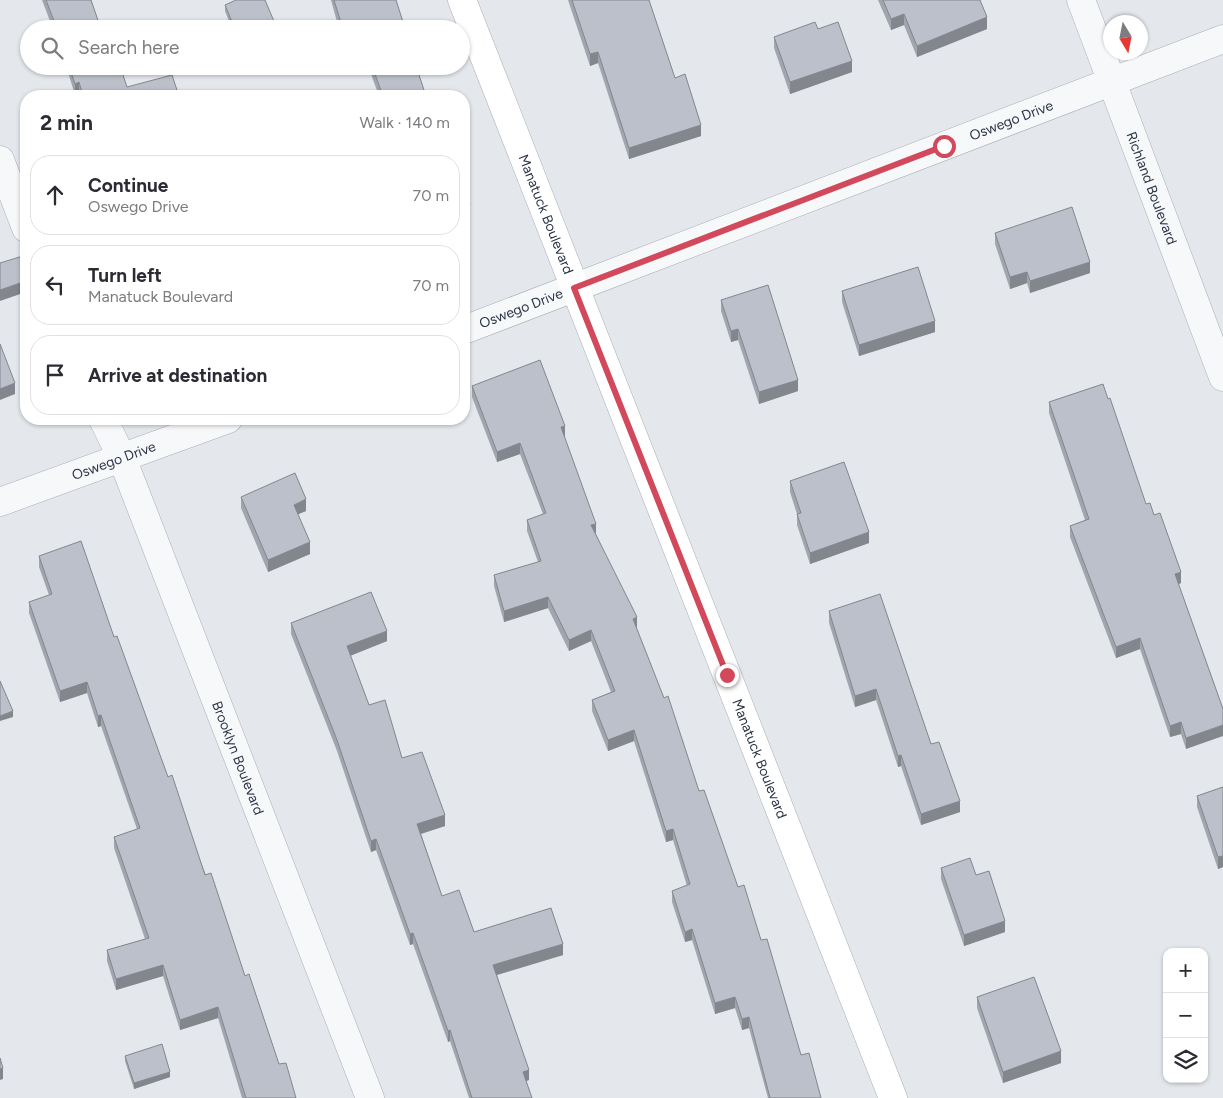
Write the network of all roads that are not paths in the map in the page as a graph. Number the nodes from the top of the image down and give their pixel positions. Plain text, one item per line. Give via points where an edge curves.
1 (462, 0) edge
2 (1080, 0) edge
3 (470, 20) edge
4 (470, 21) edge
5 (1223, 39) edge
6 (1111, 81) junction
7 (0, 160) edge
8 (20, 212) edge
9 (574, 288) junction
10 (470, 328) edge
11 (1223, 377) edge
12 (106, 425) edge
13 (212, 425) edge
14 (122, 458) junction
15 (0, 502) edge
16 (370, 1098) edge
17 (893, 1098) edge

1 - 3 street, Manatuck Boulevard
2 - 6 street, Richland Boulevard
4 - 9 street, Manatuck Boulevard
5 - 6 street, Oswego Drive
6 - 9 street, Oswego Drive
6 - 11 street, Richland Boulevard
7 - 8 street
9 - 10 street, Oswego Drive
9 - 17 street, Manatuck Boulevard
12 - 14 street, Brooklyn Boulevard
13 - 14 street, Oswego Drive
14 - 15 street, Oswego Drive
14 - 16 street, Brooklyn Boulevard

